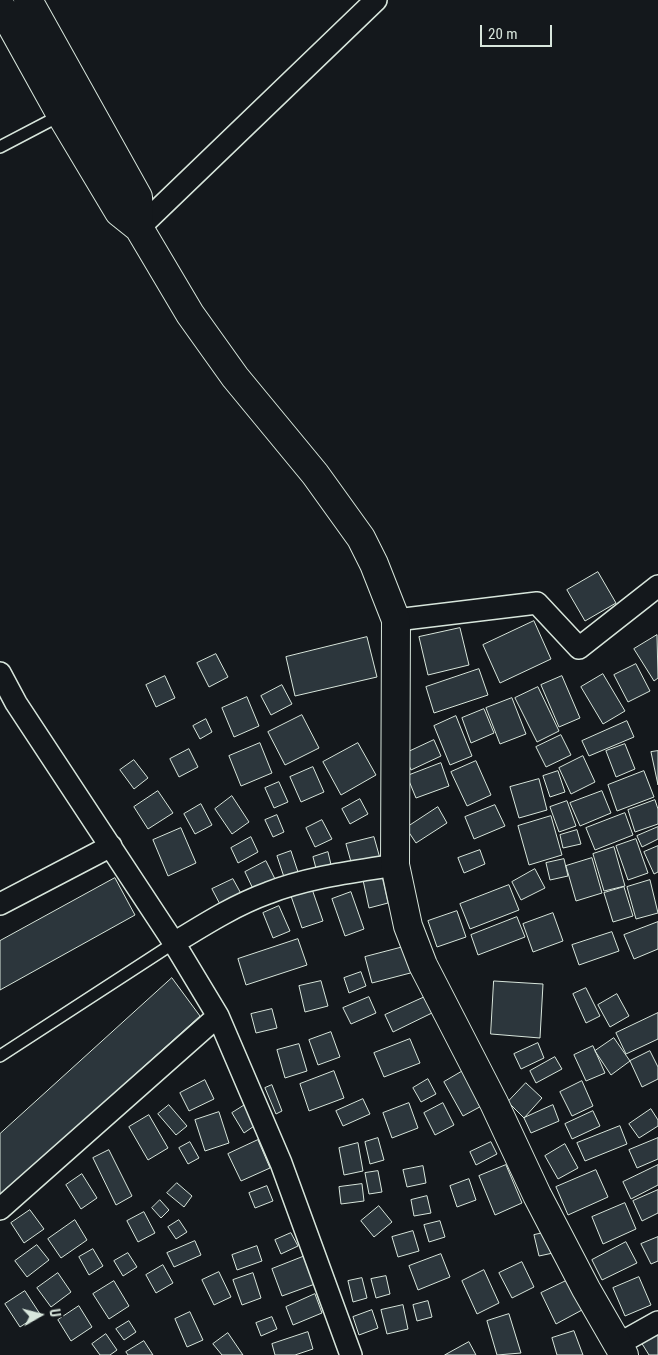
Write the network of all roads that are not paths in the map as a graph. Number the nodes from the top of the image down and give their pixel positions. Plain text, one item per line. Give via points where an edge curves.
1 (28, 0) edge
2 (376, 0) edge
3 (0, 5) edge
4 (61, 115) junction
5 (0, 147) edge
6 (139, 228) junction
7 (658, 586) edge
8 (396, 620) junction
9 (0, 673) edge
10 (111, 846) junction
11 (395, 865) junction
12 (0, 904) edge
13 (174, 943) junction
14 (218, 1016) junction
15 (0, 1056) edge
16 (0, 1209) edge
17 (658, 1322) edge
18 (620, 1350) edge
19 (351, 1355) edge

1 - 6 main road via 138,198
2 - 6 street
3 - 4 main road
4 - 5 lane
4 - 6 main road via 119,212
6 - 8 main road via 190,314 235,377 315,474 361,538
7 - 8 street via 581,648 537,603
8 - 11 main road
9 - 10 street via 16,703
10 - 12 street
10 - 13 street
11 - 13 street via 329,876 268,893 218,916
11 - 18 main road via 408,926 423,965 537,1195
13 - 14 street
13 - 15 lane
14 - 16 street
14 - 19 street via 281,1163
17 - 18 street

